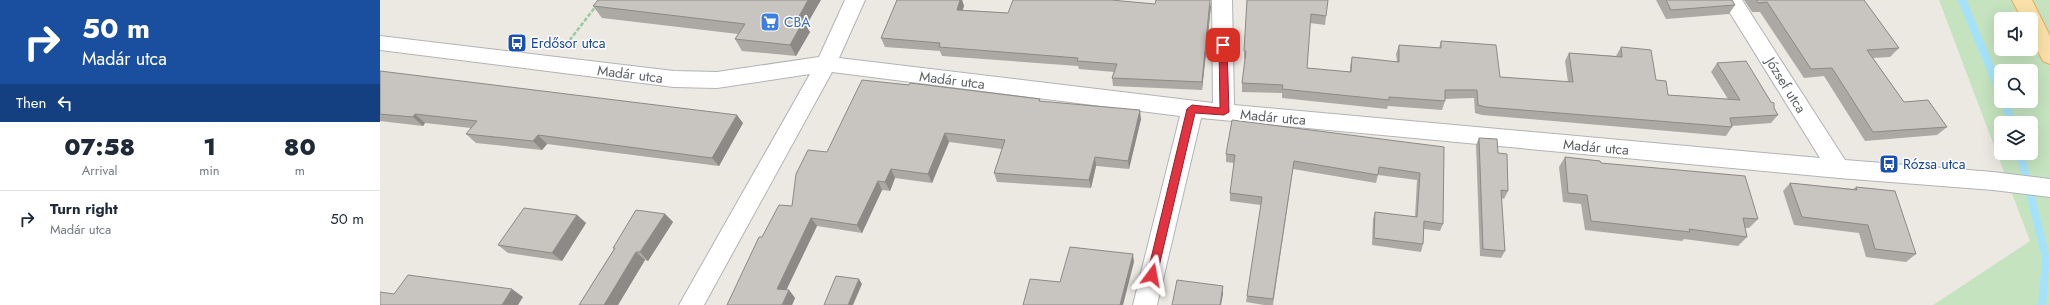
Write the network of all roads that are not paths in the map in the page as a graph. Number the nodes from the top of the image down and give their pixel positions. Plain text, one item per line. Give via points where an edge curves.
1 (855, 0) edge
2 (1222, 0) edge
3 (1732, 0) edge
4 (2022, 0) edge
5 (380, 44) edge
6 (2050, 56) edge
7 (826, 64) junction
8 (1192, 109) junction
9 (1224, 112) junction
10 (1839, 169) junction
11 (2050, 188) edge
12 (691, 305) edge
13 (1145, 305) edge

1 - 7 street
2 - 9 street
3 - 10 street, József utca
4 - 6 main road
5 - 7 street, Madár utca via 674,79 717,80
7 - 8 street, Madár utca
7 - 12 street
8 - 9 street, Madár utca
8 - 13 street
9 - 10 street, Madár utca
10 - 11 street, Madár utca

